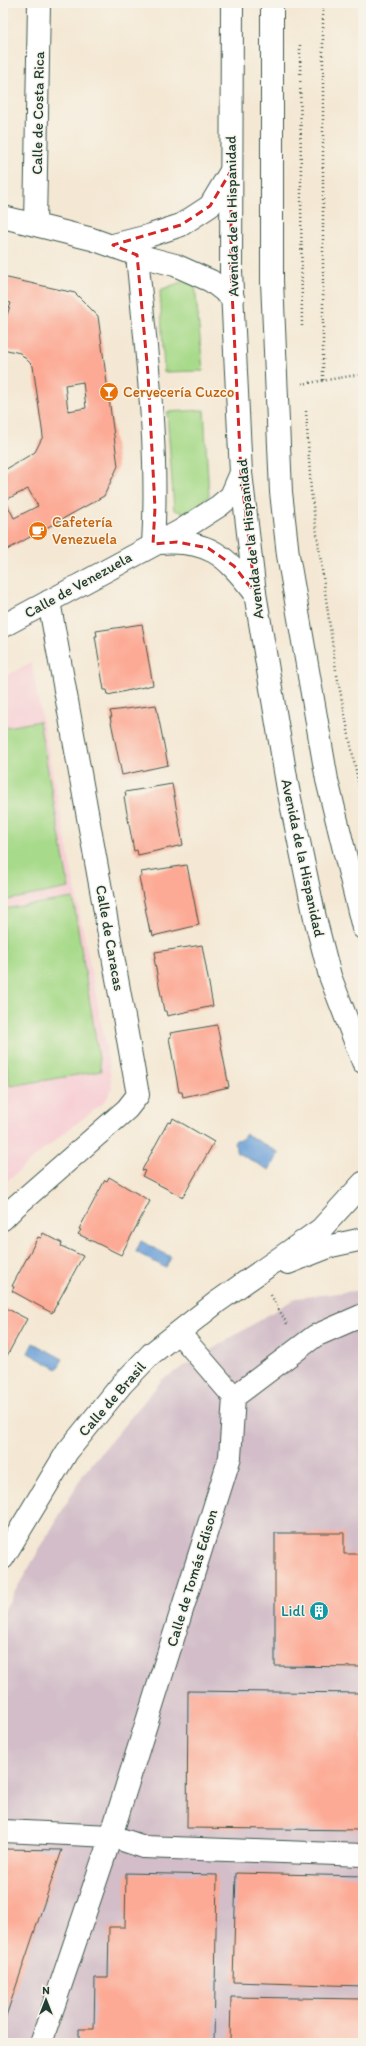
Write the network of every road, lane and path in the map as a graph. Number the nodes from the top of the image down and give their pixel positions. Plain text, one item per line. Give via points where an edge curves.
1 (40, 3) edge
2 (232, 3) edge
3 (272, 3) edge
4 (323, 3) edge
5 (300, 42) dead end
6 (231, 171) junction
7 (3, 217) edge
8 (35, 224) junction
9 (113, 245) junction
10 (137, 255) junction
11 (233, 298) junction
12 (302, 333) dead end
13 (363, 374) edge
14 (304, 377) dead end
15 (276, 379) junction
16 (323, 381) junction
17 (304, 384) junction
18 (304, 391) dead end
19 (305, 406) dead end
20 (241, 473) junction
21 (153, 544) junction
22 (255, 593) junction
23 (49, 600) junction
24 (3, 626) edge
25 (363, 806) edge
26 (363, 928) edge
27 (363, 1062) edge
28 (363, 1183) edge
29 (3, 1220) edge
30 (363, 1239) edge
31 (259, 1274) junction
32 (363, 1315) edge
33 (179, 1333) junction
34 (300, 1349) junction
35 (234, 1397) junction
36 (3, 1558) edge
37 (3, 1831) edge
38 (111, 1836) junction
39 (363, 1855) edge
40 (41, 2043) edge

1 - 8 street, Calle de Costa Rica
2 - 6 street, Avenida de la Hispanidad
3 - 15 street via 272,281
4 - 16 path
5 - 12 path
6 - 9 street via 210,206 181,224
6 - 11 street, Avenida de la Hispanidad
7 - 8 street
8 - 9 street
9 - 10 street
10 - 11 street via 175,265 211,281
10 - 21 street via 148,374 155,508
11 - 20 street, Avenida de la Hispanidad
13 - 16 path
14 - 17 path
15 - 17 path
15 - 26 street via 281,492 304,655 327,780
16 - 17 path
17 - 18 path
19 - 25 path via 312,491 327,613
20 - 21 street, Calle de Venezuela via 231,496 220,506
20 - 22 street, Avenida de la Hispanidad
21 - 22 street, Calle de Venezuela via 177,542 208,548 234,566
21 - 23 street, Calle de Venezuela
22 - 27 street, Avenida de la Hispanidad via 288,789 315,918 330,976
23 - 24 street, Calle de Venezuela
23 - 29 street, Calle de Caracas via 138,1095 127,1109
28 - 31 street, Calle de Brasil via 321,1229
30 - 31 street, Calle de Brasil via 331,1246
31 - 33 street, Calle de Brasil via 217,1302
31 - 34 path
32 - 34 street via 315,1336
33 - 35 street
33 - 36 street, Calle de Brasil via 151,1354 122,1384 67,1452
34 - 35 street
35 - 38 street, Calle de Tomás Edison via 230,1458
37 - 38 street
38 - 39 street via 144,1847
38 - 40 street, Calle de Tomás Edison

